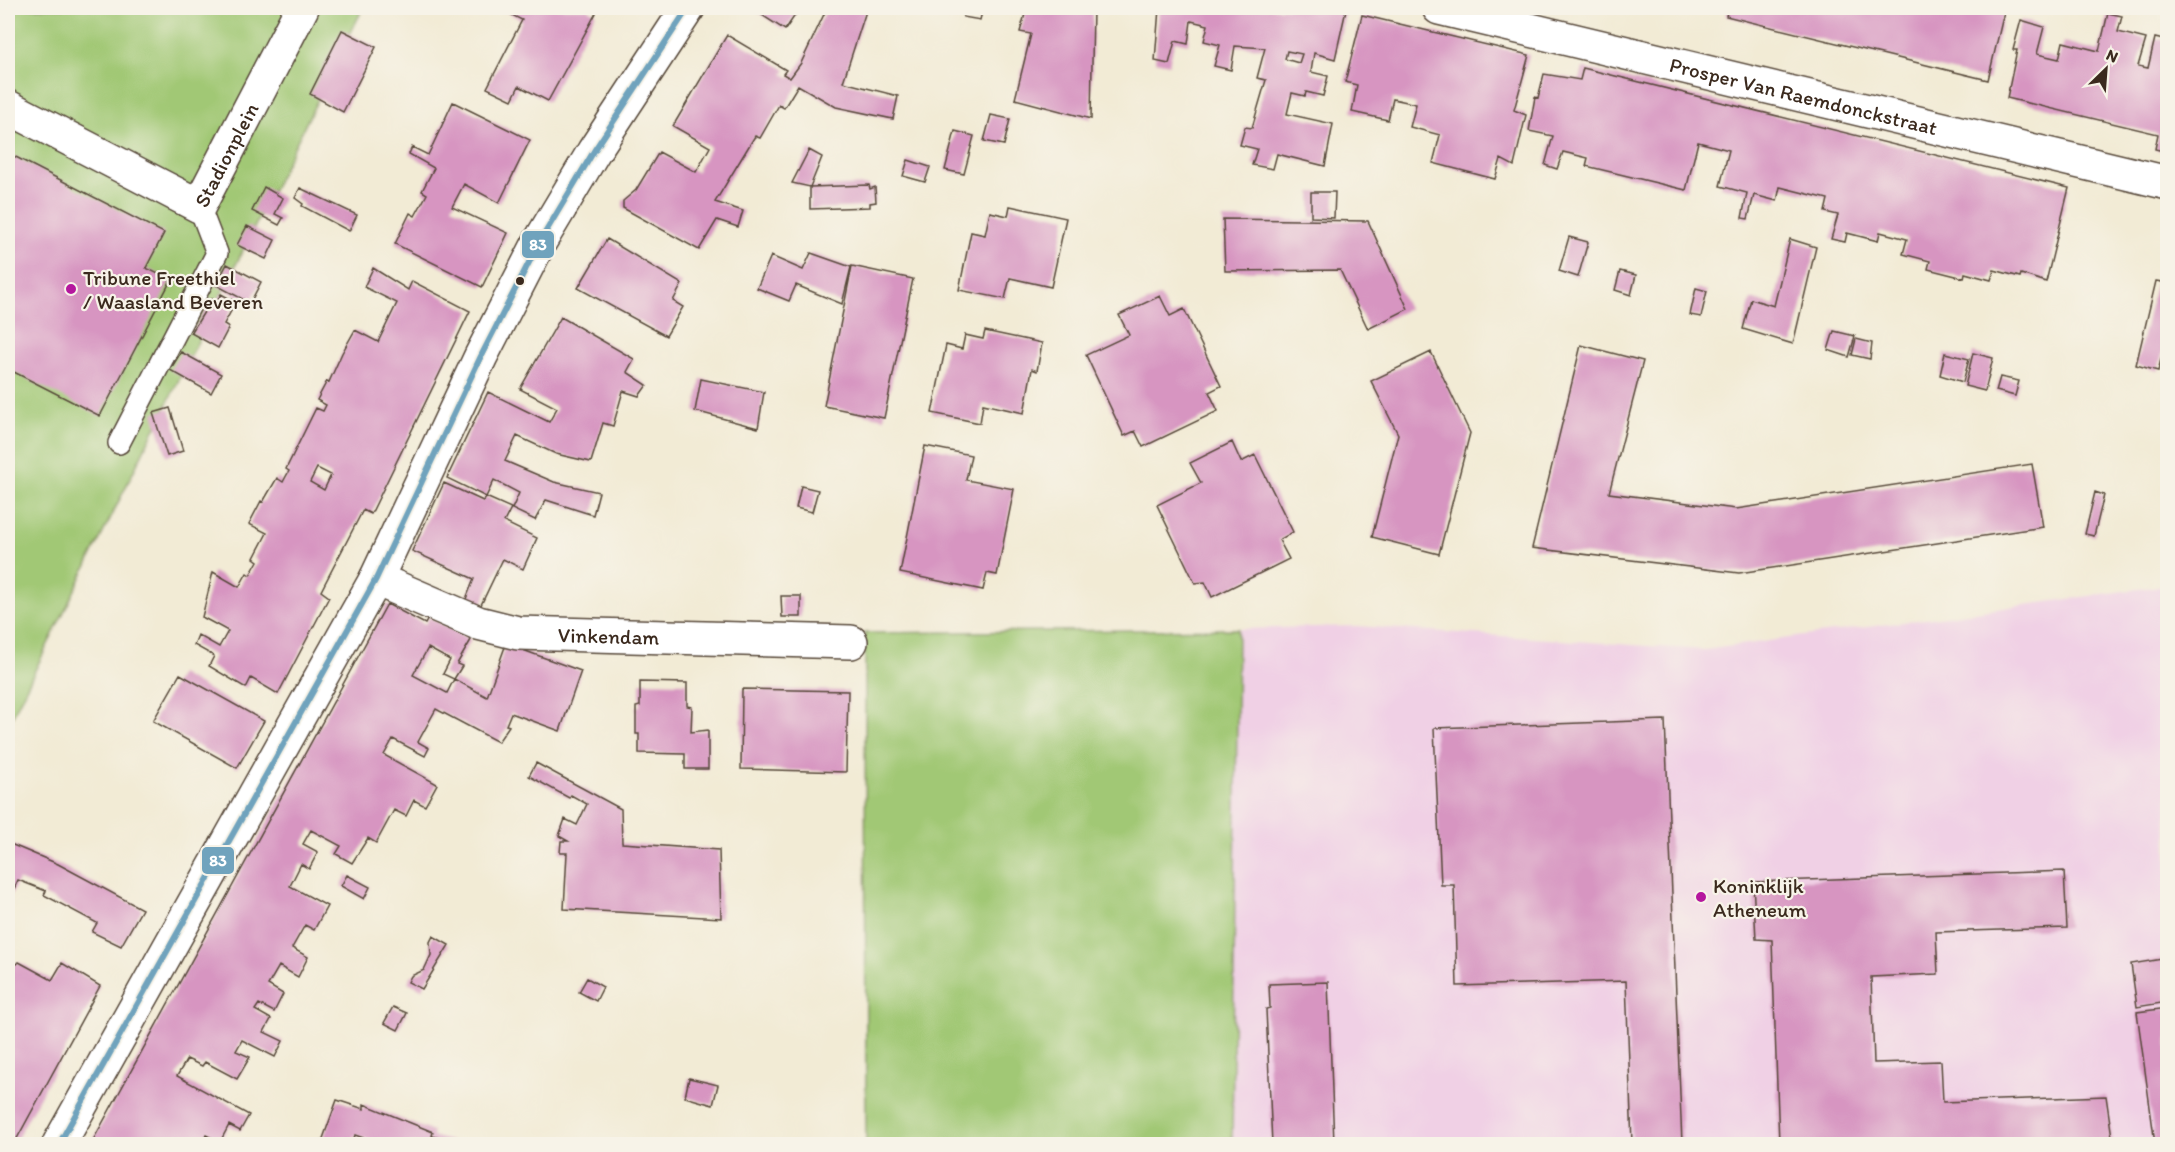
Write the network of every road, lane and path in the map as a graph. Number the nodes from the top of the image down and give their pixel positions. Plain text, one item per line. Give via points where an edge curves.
1 (302, 8) edge
2 (688, 8) edge
3 (1439, 8) edge
4 (8, 107) edge
5 (2168, 183) edge
6 (199, 206) junction
7 (119, 443) dead end
8 (376, 579) junction
9 (851, 642) dead end
10 (58, 1144) edge

1 - 6 street, Stadionplein
2 - 8 street via 539,243
3 - 5 street, Prosper Van Raemdonckstraat
4 - 6 street, Stadionplein
6 - 7 lane via 217,253
8 - 9 street, Vinkendam via 478,623 518,633
8 - 10 street

